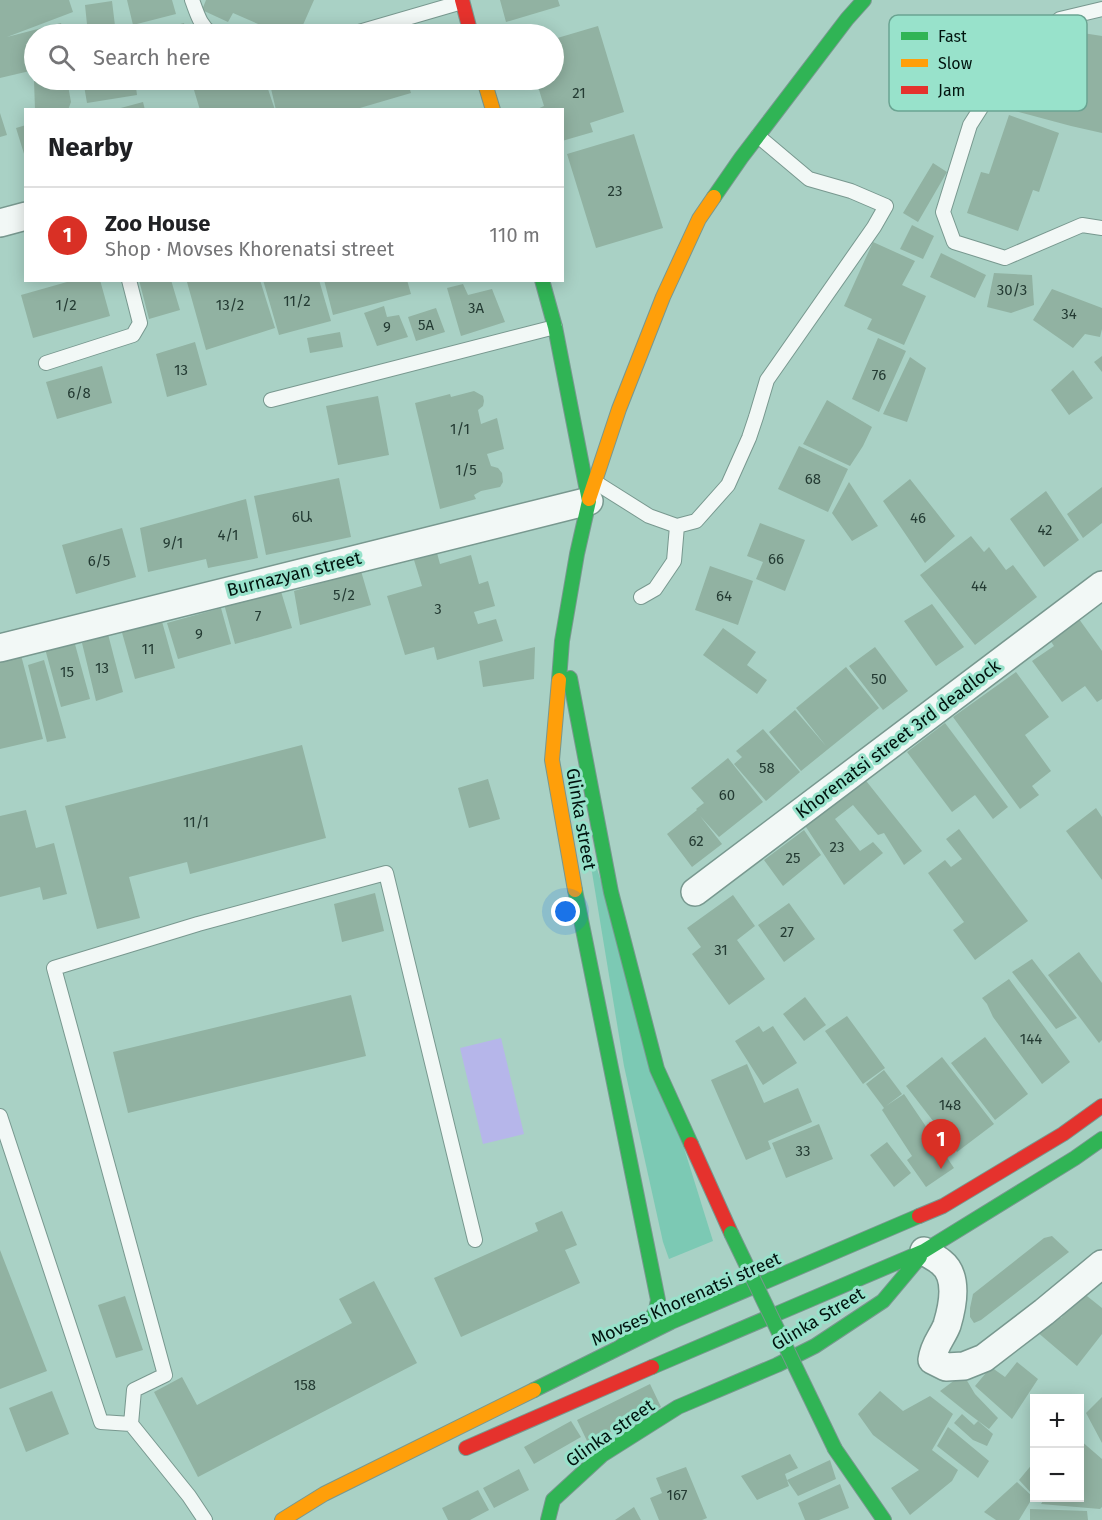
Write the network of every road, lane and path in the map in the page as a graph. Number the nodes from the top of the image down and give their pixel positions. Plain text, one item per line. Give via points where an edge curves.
1 (192, 0) edge
2 (864, 0) edge
3 (462, 1) edge
4 (1102, 9) edge
5 (1077, 15) edge
6 (202, 24) edge
7 (385, 24) edge
8 (468, 24) edge
9 (487, 90) edge
10 (492, 108) edge
11 (979, 111) edge
12 (758, 136) junction
13 (24, 217) edge
14 (0, 223) edge
15 (1102, 228) edge
16 (130, 282) edge
17 (543, 282) edge
18 (555, 327) junction
19 (46, 363) dead end
20 (271, 400) dead end
21 (592, 492) junction
22 (677, 526) junction
23 (1102, 585) edge
24 (641, 597) dead end
25 (562, 641) junction
26 (0, 648) edge
27 (695, 892) dead end
28 (1102, 1106) edge
29 (0, 1116) edge
30 (1102, 1139) edge
31 (475, 1240) dead end
32 (924, 1251) junction
33 (1102, 1264) edge
34 (673, 1345) junction
35 (620, 1347) junction
36 (678, 1402) joint
37 (131, 1424) junction
38 (454, 1454) dead end
39 (205, 1520) edge
40 (282, 1520) edge
41 (548, 1520) edge
42 (884, 1520) edge

1 - 6 lane
2 - 12 main road
3 - 7 lane
3 - 8 main road
4 - 5 lane
9 - 10 main road
11 - 15 lane via 970,125 943,212 954,242 1005,258 1082,225
12 - 21 main road via 699,219 663,297
12 - 22 lane via 809,179 886,206 767,380 728,485 696,521
13 - 14 street
16 - 19 lane via 140,322 133,335
17 - 18 main road, Glinka street
18 - 20 lane
18 - 21 main road, Glinka street
21 - 22 lane
21 - 25 main road, Glinka street
21 - 26 street, Burnazyan street
22 - 24 lane via 674,561 655,589
23 - 27 street, Khorenatsi street 3rd deadlock
25 - 35 main road, Glinka street via 552,760 658,1300 651,1321
25 - 42 main road, bridge via 611,892 657,1070 835,1449
28 - 34 main road, Movses Khorenatsi street via 943,1206
29 - 37 lane via 101,1422
30 - 32 main road, Movses Khorenatsi street
31 - 37 lane via 386,873 54,968 165,1374 134,1390
32 - 33 street via 951,1274 954,1294 932,1360 946,1367 964,1366 984,1358
32 - 34 main road, Movses Khorenatsi street
32 - 36 main road, Glinka Street via 883,1300 815,1346 777,1365
34 - 35 main road, Movses Khorenatsi street
34 - 38 main road, Movses Khorenatsi street
35 - 40 main road, Movses Khorenatsi street via 324,1494
36 - 41 main road, Glinka street via 576,1478 553,1500
37 - 39 lane

